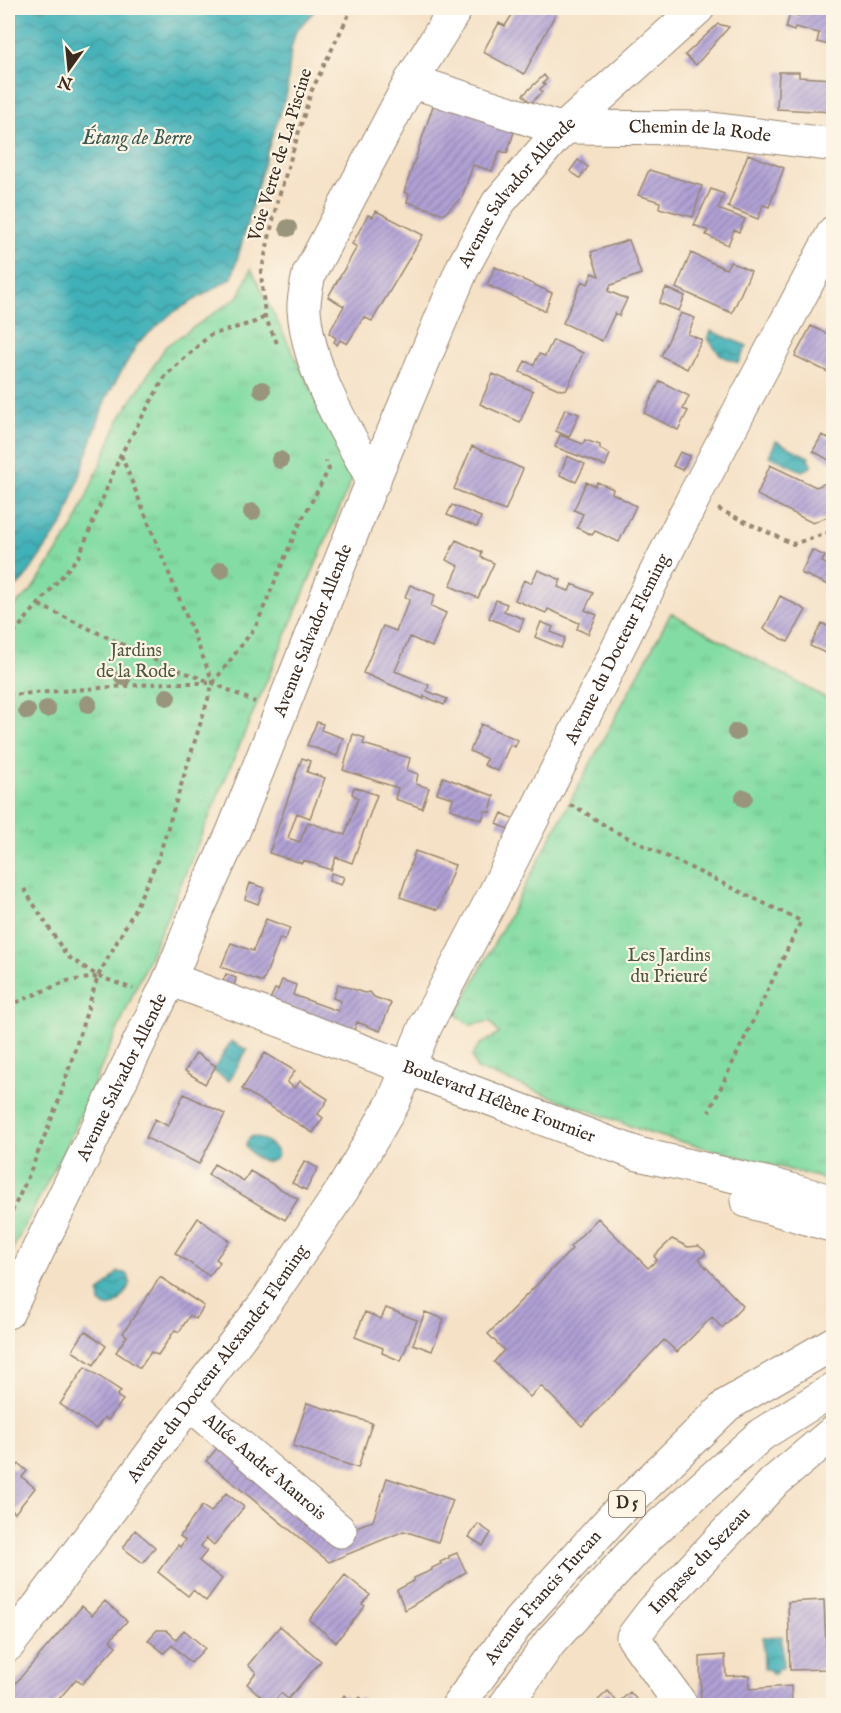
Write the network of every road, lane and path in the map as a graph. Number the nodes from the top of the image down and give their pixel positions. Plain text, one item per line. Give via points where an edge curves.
1 (352, 8) edge
2 (456, 8) edge
3 (698, 8) edge
4 (411, 81) junction
5 (564, 129) junction
6 (834, 145) edge
7 (834, 232) edge
8 (121, 454) junction
9 (329, 469) dead end
10 (374, 481) junction
11 (696, 493) junction
12 (834, 531) edge
13 (39, 605) junction
14 (8, 640) edge
15 (213, 682) junction
16 (8, 695) edge
17 (280, 714) junction
18 (544, 795) junction
19 (24, 889) dead end
20 (98, 976) junction
21 (170, 979) junction
22 (8, 1006) edge
23 (156, 1008) junction
24 (408, 1069) junction
25 (710, 1112) dead end
26 (638, 1154) junction
27 (834, 1202) edge
28 (8, 1220) edge
29 (834, 1226) edge
30 (8, 1312) edge
31 (834, 1342) edge
32 (834, 1389) edge
33 (189, 1403) junction
34 (834, 1432) edge
35 (340, 1531) dead end
36 (8, 1645) edge
37 (458, 1706) edge
38 (505, 1706) edge
39 (682, 1706) edge

1 - 8 path, Voie Verte de La Piscine via 311,92 277,203 261,273 265,317 210,336 166,375
2 - 4 main road
3 - 5 main road, Avenue Salvador Allende
4 - 5 main road, Chemin de la Rode
4 - 10 main road via 309,274 303,308 311,353 340,420
5 - 6 main road, Chemin de la Rode via 704,128
5 - 10 main road, Avenue Salvador Allende via 498,203 463,267
7 - 11 main road, Avenue du Docteur Fleming
8 - 13 path via 79,556
8 - 15 path
9 - 15 path via 296,531 256,626
10 - 17 main road, Avenue Salvador Allende
11 - 12 path via 708,504 793,544
11 - 18 main road, Avenue du Docteur Fleming
13 - 14 path
13 - 15 path via 168,666
15 - 16 path
15 - 17 path
15 - 20 path via 158,860
17 - 21 main road, Avenue Salvador Allende
18 - 24 main road, Avenue du Docteur Fleming via 423,1031
18 - 25 path via 801,921
19 - 20 path via 67,956
20 - 22 path via 67,981
20 - 23 path via 145,994
20 - 28 path via 59,1100
21 - 23 main road, Avenue Salvador Allende
21 - 24 main road, Boulevard Hélène Fournier
23 - 30 main road, Avenue Salvador Allende
24 - 26 main road, Boulevard Hélène Fournier
24 - 33 main road, Avenue du Docteur Alexander Fleming via 393,1103 343,1189 265,1304
26 - 27 main road, Boulevard Hélène Fournier
26 - 29 main road via 704,1188
31 - 37 main road, Avenue Francis Turcan / D 5 via 727,1405 615,1515 519,1621
32 - 38 main road, Avenue Francis Turcan / D 5 via 762,1434 650,1534 550,1642
33 - 35 main road, Allée André Maurois
33 - 36 main road, Avenue du Docteur Alexander Fleming
34 - 39 main road, Impasse du Sezeau via 773,1484 633,1637

